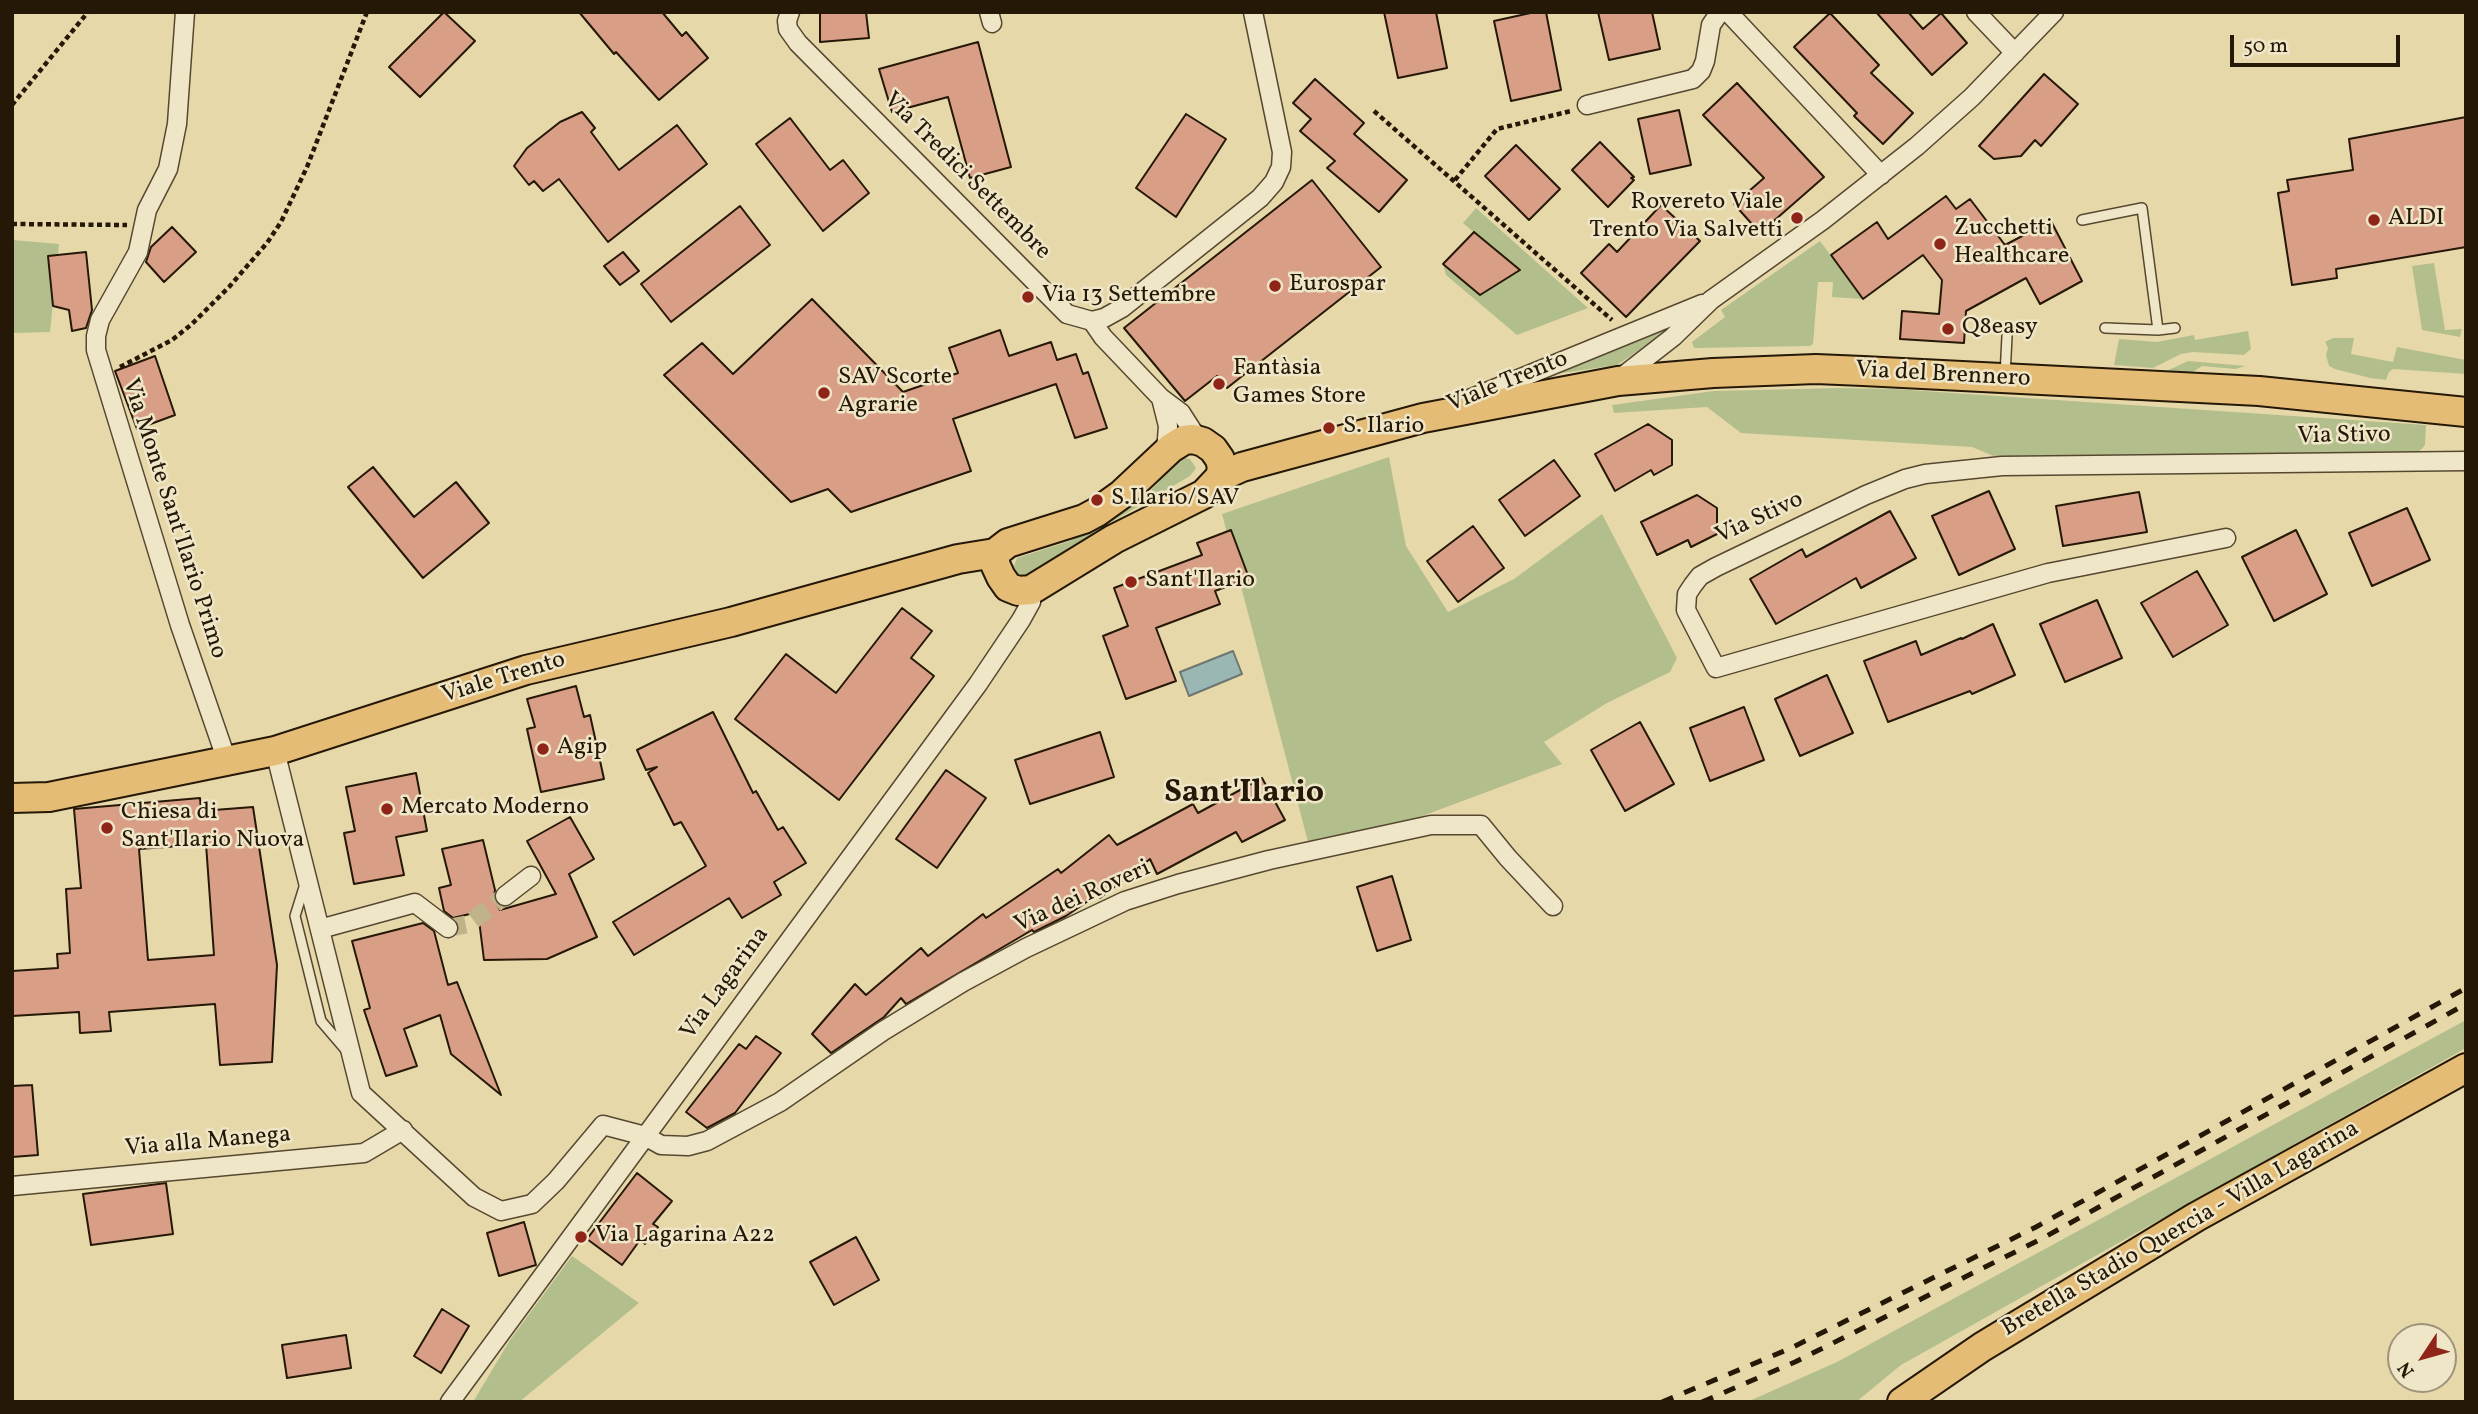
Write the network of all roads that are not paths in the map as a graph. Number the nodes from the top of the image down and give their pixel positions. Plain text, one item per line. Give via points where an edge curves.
1 (185, 12) edge
2 (1253, 12) edge
3 (1720, 12) edge
4 (1728, 12) edge
5 (1976, 12) edge
6 (2054, 12) edge
7 (785, 15) edge
8 (2015, 52) junction
9 (1584, 107) road end
10 (1881, 175) junction
11 (2082, 220) dead end
12 (1711, 300) junction
13 (1092, 321) junction
14 (2105, 328) dead end
15 (2175, 328) dead end
16 (2158, 331) junction
17 (2007, 336) dead end
18 (2005, 380) junction
19 (1618, 381) junction
20 (1161, 398) junction
21 (2466, 412) edge
22 (1423, 418) junction
23 (1199, 441) junction
24 (1166, 452) junction
25 (2466, 461) edge
26 (1220, 477) junction
27 (2226, 538) dead end
28 (995, 553) junction
29 (1031, 590) junction
30 (275, 751) junction
31 (227, 761) junction
32 (12, 798) edge
33 (531, 876) dead end
34 (307, 879) junction
35 (505, 896) tunnel mouth
36 (1553, 906) dead end
37 (448, 928) dead end
38 (320, 929) junction
39 (352, 1057) junction
40 (2466, 1068) edge
41 (403, 1130) junction
42 (645, 1136) junction
43 (12, 1186) edge
44 (450, 1402) edge
45 (1902, 1402) edge

1 - 31 street, Via Monte Sant'Ilario Primo via 177,124 167,169 147,210 138,251 100,320 96,350
2 - 13 street via 1282,152 1274,182 1122,307
3 - 9 street via 1711,25 1701,71 1693,79
4 - 10 street
5 - 8 street
6 - 8 street, Viale Trento
7 - 13 street, Via Tredici Settembre via 797,43 1067,314
8 - 10 street, Viale Trento via 1953,115
10 - 12 street, Viale Trento
11 - 16 lane via 2142,208
12 - 19 street, Viale Trento
12 - 22 street, Viale Trento
13 - 20 street, Via Tredici Settembre
14 - 16 lane
15 - 16 lane
17 - 18 lane
18 - 19 main road, Via del Brennero via 1816,369
18 - 21 main road, Via del Brennero via 2259,391
19 - 22 main road, Via del Brennero
20 - 23 street, Via Tredici Settembre via 1181,413
20 - 24 street via 1168,426
22 - 26 main road, Viale Trento
23 - 24 main road, Viale Trento via 1184,440
23 - 26 main road via 1220,459
24 - 28 main road, Viale Trento via 1103,508 1084,519 1007,543
25 - 27 street, Via Stivo via 2002,466 1925,474 1866,495 1708,571 1687,594 1686,610 1716,668 2048,573
26 - 29 main road, Viale Trento via 1204,494 1114,539
28 - 29 main road via 995,564 1008,587
28 - 30 main road, Viale Trento via 526,670
29 - 42 street, Via Lagarina via 1031,602 1021,620 978,684
30 - 31 main road, Viale Trento
30 - 34 street
31 - 32 main road, Viale Trento via 49,797
33 - 35 street
34 - 38 street
34 - 39 lane via 295,916 321,1021
36 - 42 street, Via dei Roveri via 1481,825 1431,825 1256,863 1125,901 1026,948 921,1006 780,1102 707,1141 661,1145
37 - 38 street via 415,903
38 - 39 street
39 - 41 street via 361,1093
40 - 45 main road, Bretella Stadio Quercia - Villa Lagarina via 2196,1217 1982,1347
41 - 42 street, Via dei Roveri via 474,1197 501,1211 532,1204 603,1125
41 - 43 street, Via alla Manega via 364,1153
42 - 44 street, Via Lagarina

